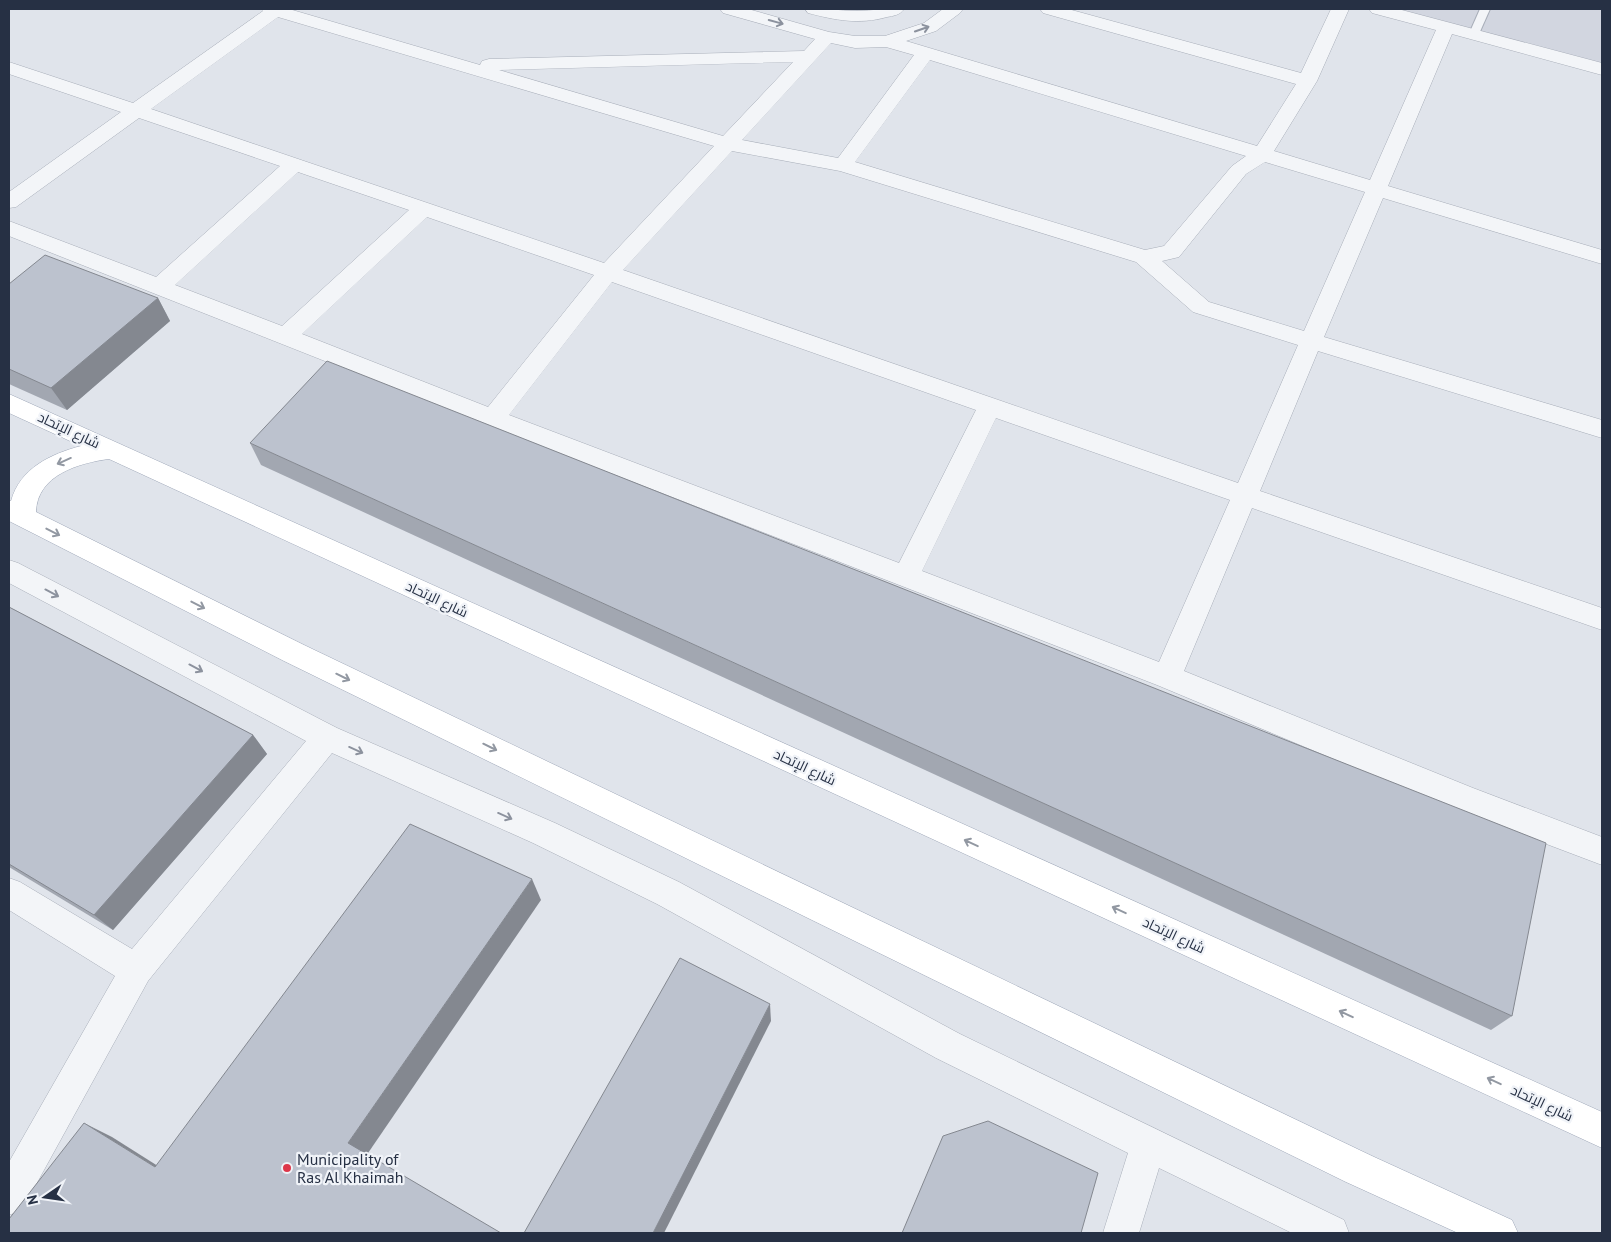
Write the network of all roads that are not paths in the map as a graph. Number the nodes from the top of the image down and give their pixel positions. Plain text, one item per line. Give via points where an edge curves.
1 (274, 9) edge
2 (729, 9) edge
3 (814, 9) edge
4 (895, 9) edge
5 (954, 9) edge
6 (1049, 9) edge
7 (1340, 9) edge
8 (1378, 9) edge
9 (1485, 9) edge
10 (1446, 27) junction
11 (1474, 34) junction
12 (827, 37) junction
13 (887, 42) junction
14 (925, 53) junction
15 (809, 56) junction
16 (465, 66) junction
17 (9, 68) edge
18 (1602, 69) edge
19 (1307, 81) junction
20 (135, 110) junction
21 (728, 144) junction
22 (1262, 155) junction
23 (296, 164) junction
24 (843, 165) junction
25 (1377, 189) junction
26 (9, 202) edge
27 (424, 208) junction
28 (9, 228) edge
29 (1144, 257) junction
30 (1602, 257) edge
31 (609, 271) junction
32 (158, 287) junction
33 (285, 336) junction
34 (1311, 340) junction
35 (9, 403) edge
36 (990, 406) junction
37 (493, 418) junction
38 (1602, 429) edge
39 (111, 450) junction
40 (1244, 496) junction
41 (16, 513) edge
42 (9, 570) edge
43 (906, 576) junction
44 (1602, 619) edge
45 (1167, 677) junction
46 (327, 737) junction
47 (1602, 851) edge
48 (9, 893) edge
49 (136, 970) junction
50 (1602, 1130) edge
51 (1149, 1144) junction
52 (9, 1197) edge
53 (1121, 1233) edge
54 (1331, 1233) edge
55 (1499, 1233) edge

1 - 16 street
1 - 20 street
2 -> 12 street
3 - 4 street via 846,17 861,17 877,16
13 -> 5 street via 930,27
6 - 19 street
7 - 19 street
8 - 10 street
9 - 11 lane
10 - 11 street
10 - 25 street
11 - 18 street
12 - 13 street via 855,42
12 - 15 street
13 - 14 street
14 - 22 street
14 - 24 street
15 - 16 street
15 - 21 street
16 - 21 street
17 - 20 street
19 - 22 street
20 - 23 street
20 - 26 street
21 - 24 street
21 - 31 street
22 - 25 street
22 - 29 street via 1239,170 1171,252
23 - 27 street
23 - 32 street
24 - 29 street
25 - 30 street
25 - 34 street
27 - 31 street
27 - 33 street
28 - 32 street
29 - 34 street via 1201,307
31 - 36 street
31 - 37 street
32 - 33 street
33 - 37 street
34 - 38 street
34 - 40 street
35 - 39 main road, شارع الإتحاد
36 - 40 street
36 - 43 street
37 - 43 street
39 -> 41 main road via 85,452 59,462 38,478
50 -> 39 main road, شارع الإتحاد
40 - 44 street
40 - 45 street
41 -> 55 main road via 294,653 1358,1168
42 -> 46 street
43 - 45 street
45 - 47 street via 1462,798
46 - 49 street
46 -> 51 street via 544,833 668,893 948,1046
48 - 49 street
49 - 52 street
51 - 53 street
51 - 54 street

